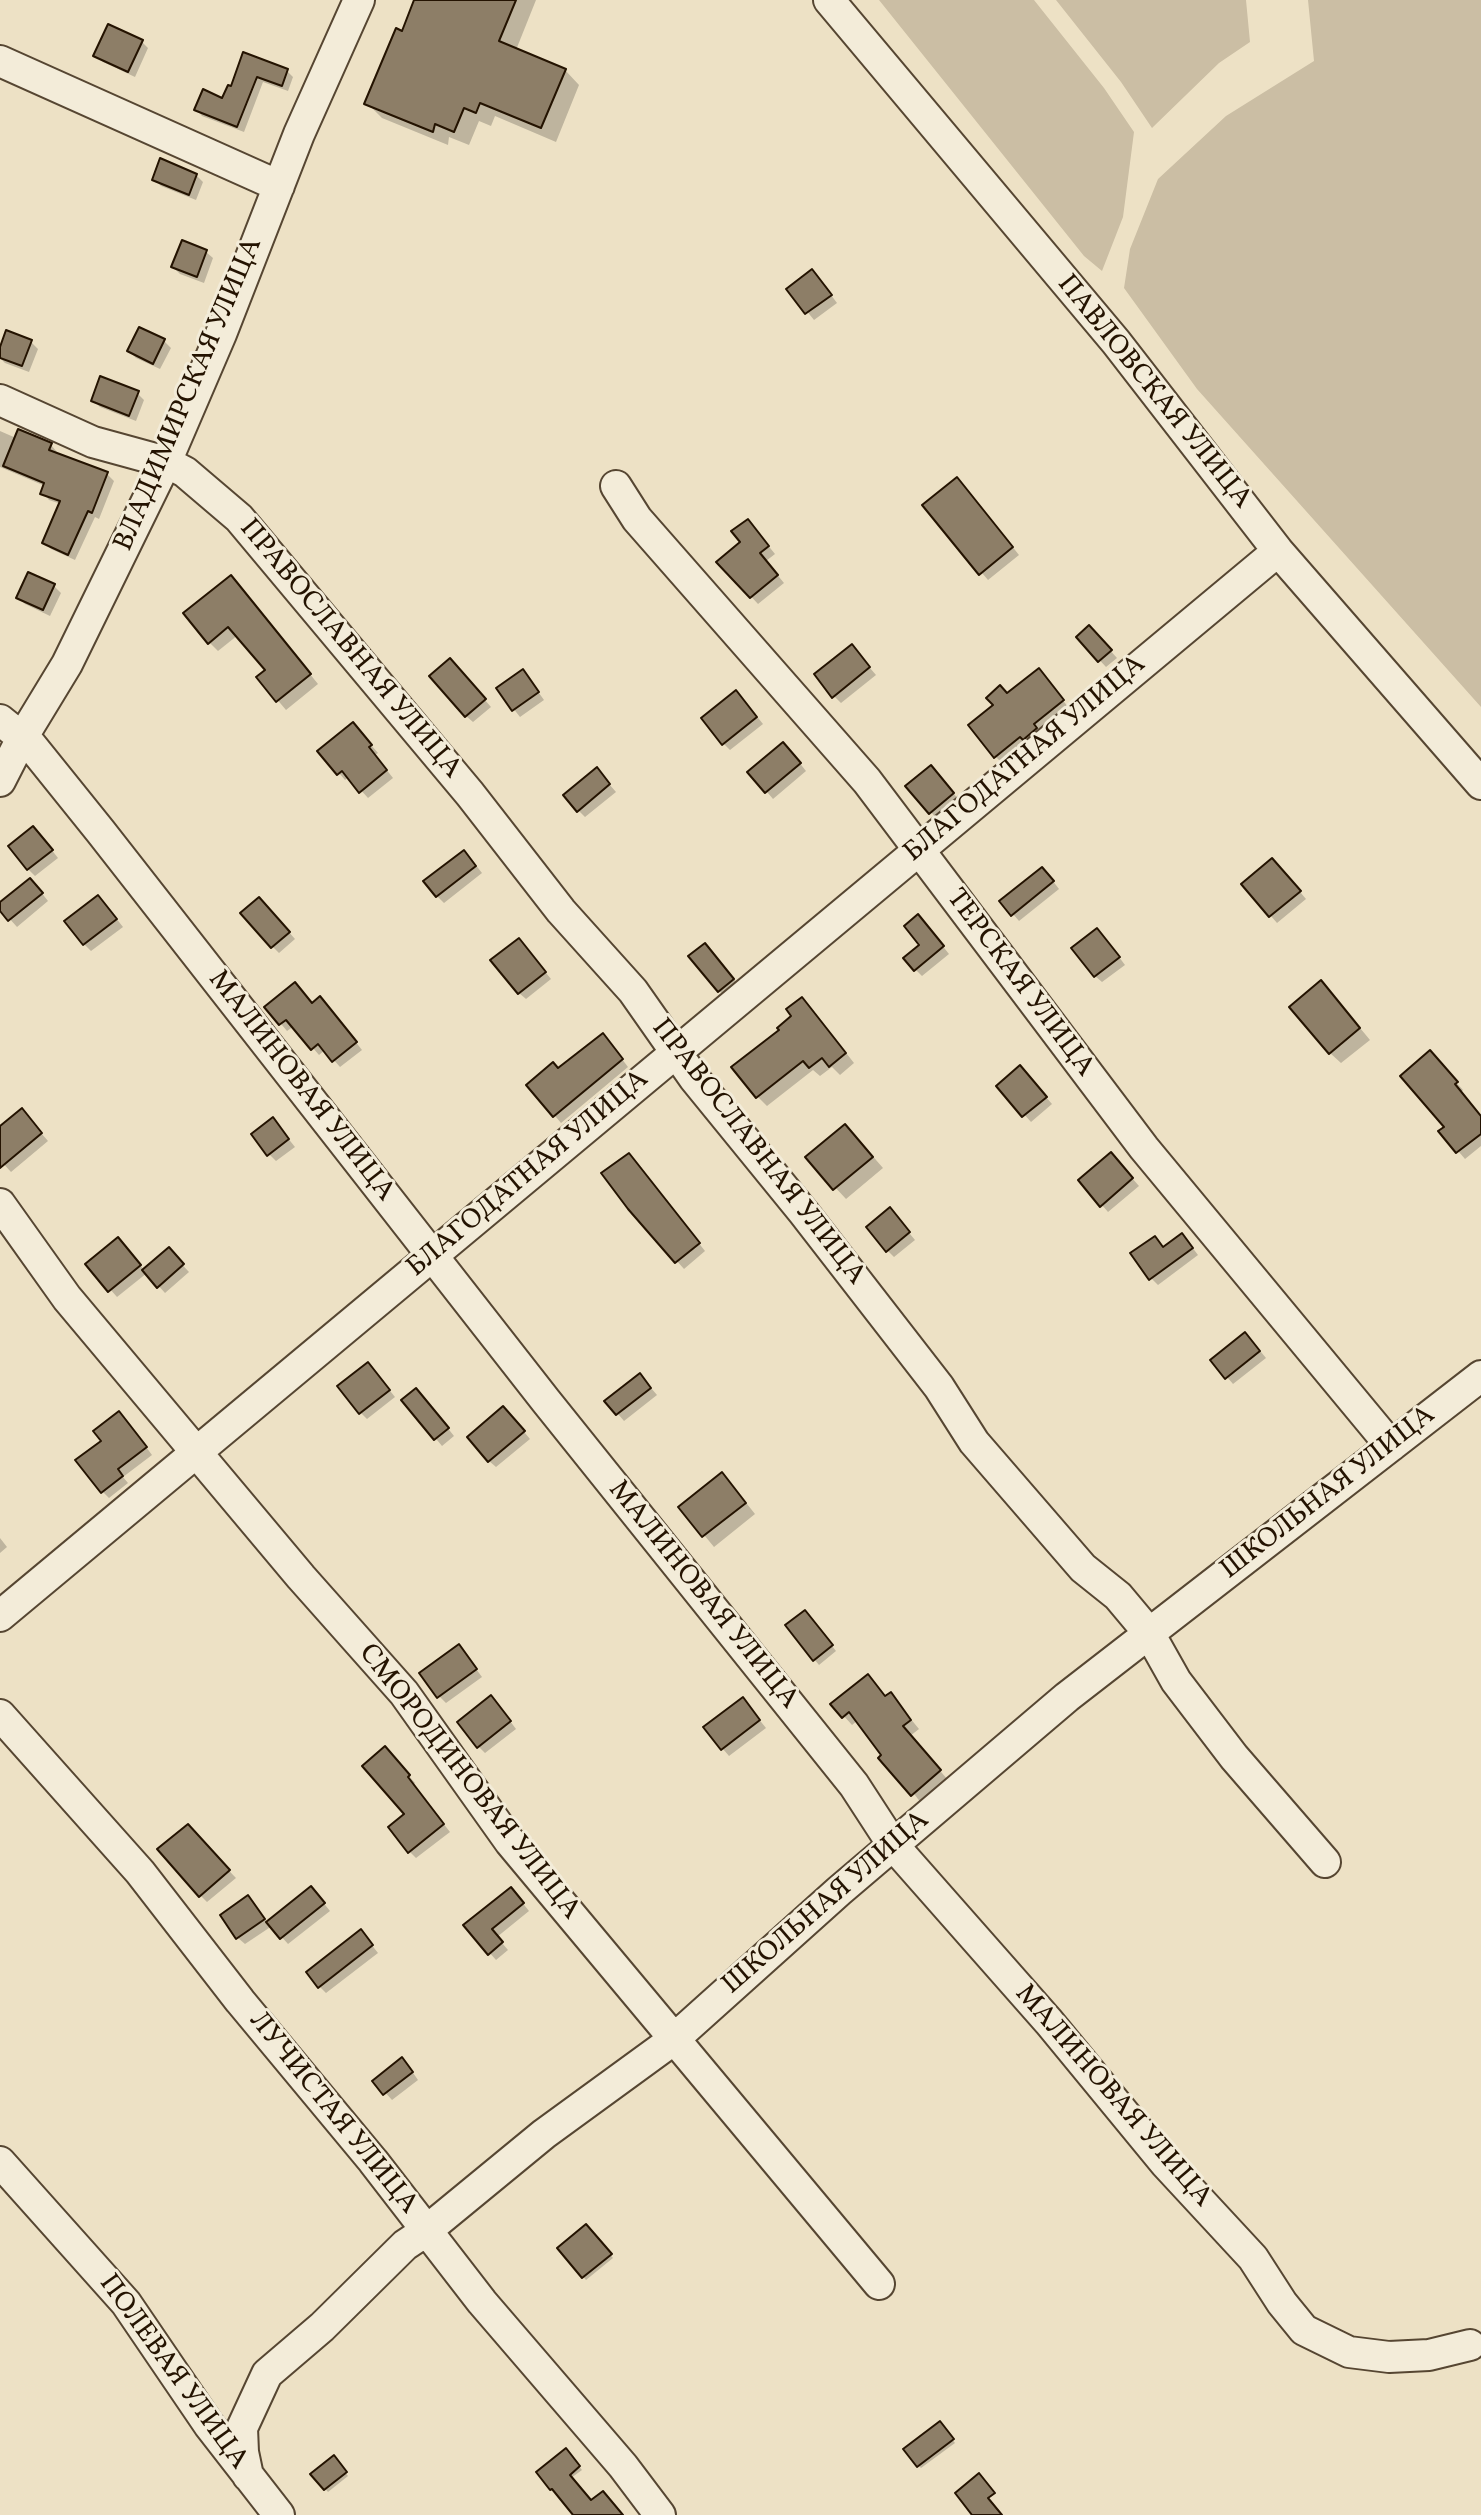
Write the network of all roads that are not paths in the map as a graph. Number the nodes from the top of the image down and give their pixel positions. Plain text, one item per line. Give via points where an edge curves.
1 (359, 0) edge
2 (829, 0) edge
3 (0, 61) edge
4 (279, 186) junction
5 (0, 400) edge
6 (166, 462) junction
7 (616, 486) dead end
8 (1278, 551) junction
9 (11, 729) edge
10 (0, 781) edge
11 (1481, 784) edge
12 (918, 851) junction
13 (676, 1053) junction
14 (0, 1204) edge
15 (432, 1256) junction
16 (1481, 1376) edge
17 (1391, 1446) junction
18 (195, 1453) junction
19 (0, 1616) edge
20 (1149, 1633) junction
21 (0, 1715) edge
22 (893, 1845) junction
23 (1325, 1862) dead end
24 (673, 2040) junction
25 (0, 2162) edge
26 (426, 2231) junction
27 (879, 2284) dead end
28 (1470, 2345) dead end
29 (248, 2476) junction
30 (279, 2515) edge
31 (660, 2515) edge

1 - 4 street, ВЛАДИМИРСКАЯ УЛИЦА
2 - 8 street, ПАВЛОВСКАЯ УЛИЦА via 1116,342
3 - 4 street
4 - 6 street, ВЛАДИМИРСКАЯ УЛИЦА
5 - 6 street, ПРАВОСЛАВНАЯ УЛИЦА via 93,442
6 - 9 street, ВЛАДИМИРСКАЯ УЛИЦА via 67,664
6 - 13 street, ПРАВОСЛАВНАЯ УЛИЦА via 239,518 561,911 633,991
7 - 12 street, ТЕРСКАЯ УЛИЦА via 637,519 867,781
8 - 11 street, ПАВЛОВСКАЯ УЛИЦА
8 - 12 street, БЛАГОДАТНАЯ УЛИЦА
9 - 10 street, ВЛАДИМИРСКАЯ УЛИЦА
9 - 15 street, МАЛИНОВАЯ УЛИЦА via 31,745 101,832
12 - 13 street, БЛАГОДАТНАЯ УЛИЦА
12 - 17 street, ТЕРСКАЯ УЛИЦА via 1144,1148
13 - 15 street, БЛАГОДАТНАЯ УЛИЦА
13 - 20 street, ПРАВОСЛАВНАЯ УЛИЦА via 939,1387 974,1442 1083,1568 1118,1596
14 - 18 street, СМОРОДИНОВАЯ УЛИЦА via 67,1298
15 - 18 street, БЛАГОДАТНАЯ УЛИЦА
15 - 22 street, МАЛИНОВАЯ УЛИЦА via 854,1785
16 - 17 street, ШКОЛЬНАЯ УЛИЦА
17 - 20 street, ШКОЛЬНАЯ УЛИЦА
18 - 19 street, БЛАГОДАТНАЯ УЛИЦА
18 - 24 street, СМОРОДИНОВАЯ УЛИЦА via 404,1693 510,1842
20 - 22 street, ШКОЛЬНАЯ УЛИЦА
20 - 23 street, ПРАВОСЛАВНАЯ УЛИЦА via 1176,1681 1234,1757
21 - 26 street, ЛУЧИСТАЯ УЛИЦА via 140,1872
22 - 24 street, ШКОЛЬНАЯ УЛИЦА
22 - 28 street, МАЛИНОВАЯ УЛИЦА via 1253,2258 1304,2330 1349,2352 1389,2357
24 - 26 street, ШКОЛЬНАЯ УЛИЦА via 544,2134
24 - 27 street, СМОРОДИНОВАЯ УЛИЦА
25 - 29 street, ПОЛЕВАЯ УЛИЦА via 126,2303
26 - 29 street, ШКОЛЬНАЯ УЛИЦА via 267,2374 242,2428
26 - 31 street, ЛУЧИСТАЯ УЛИЦА
29 - 30 street, ПОЛЕВАЯ УЛИЦА

